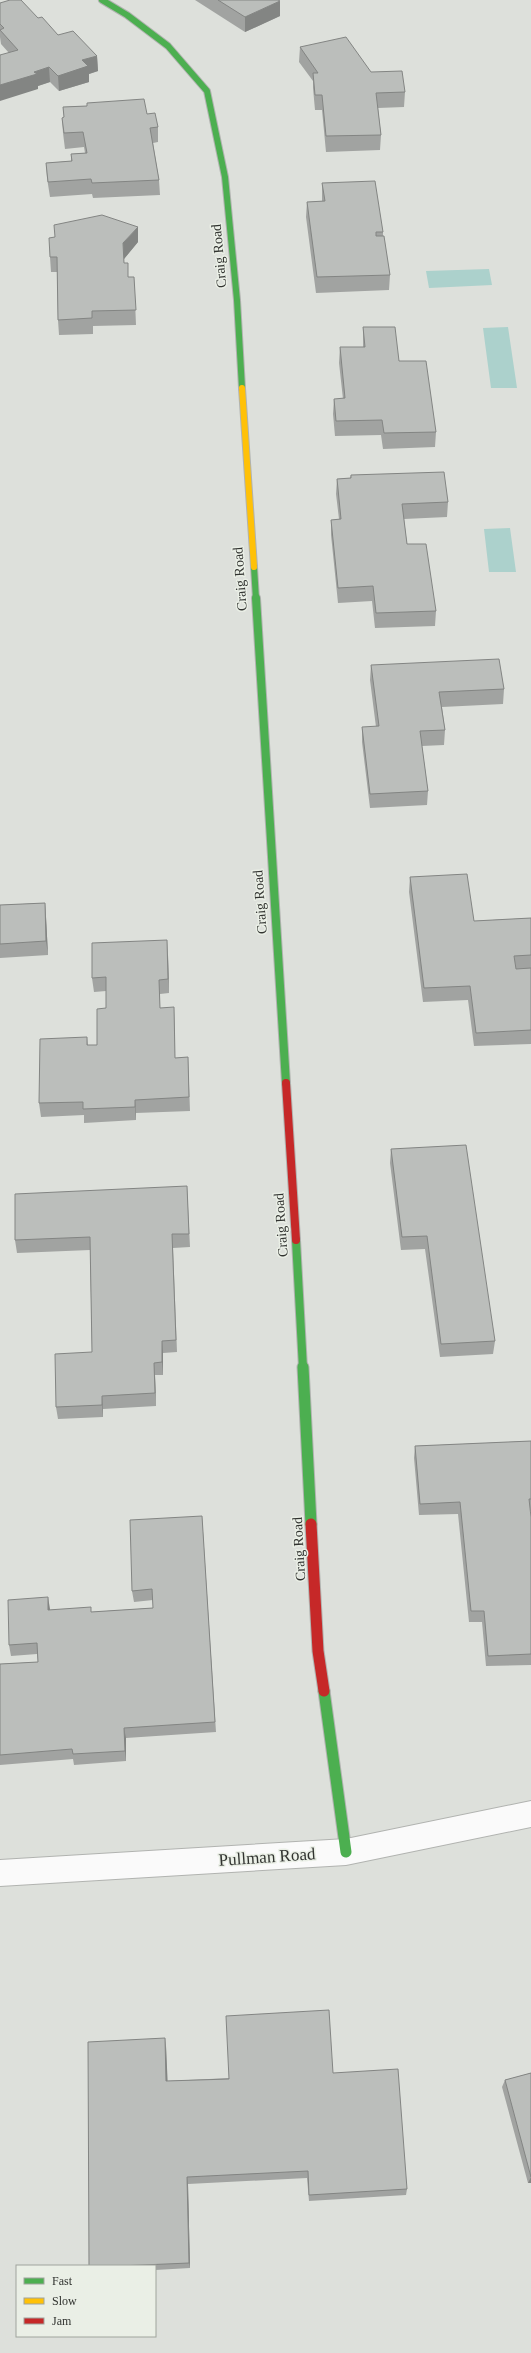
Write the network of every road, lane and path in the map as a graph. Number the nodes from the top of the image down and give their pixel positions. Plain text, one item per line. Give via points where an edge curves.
1 (102, 0) edge
2 (531, 1814) edge
3 (346, 1852) junction
4 (0, 1874) edge

1 - 3 street, Craig Road via 168,46 207,91 225,177 238,315 298,1274 318,1651
2 - 3 street, Pullman Road
3 - 4 street, Pullman Road

